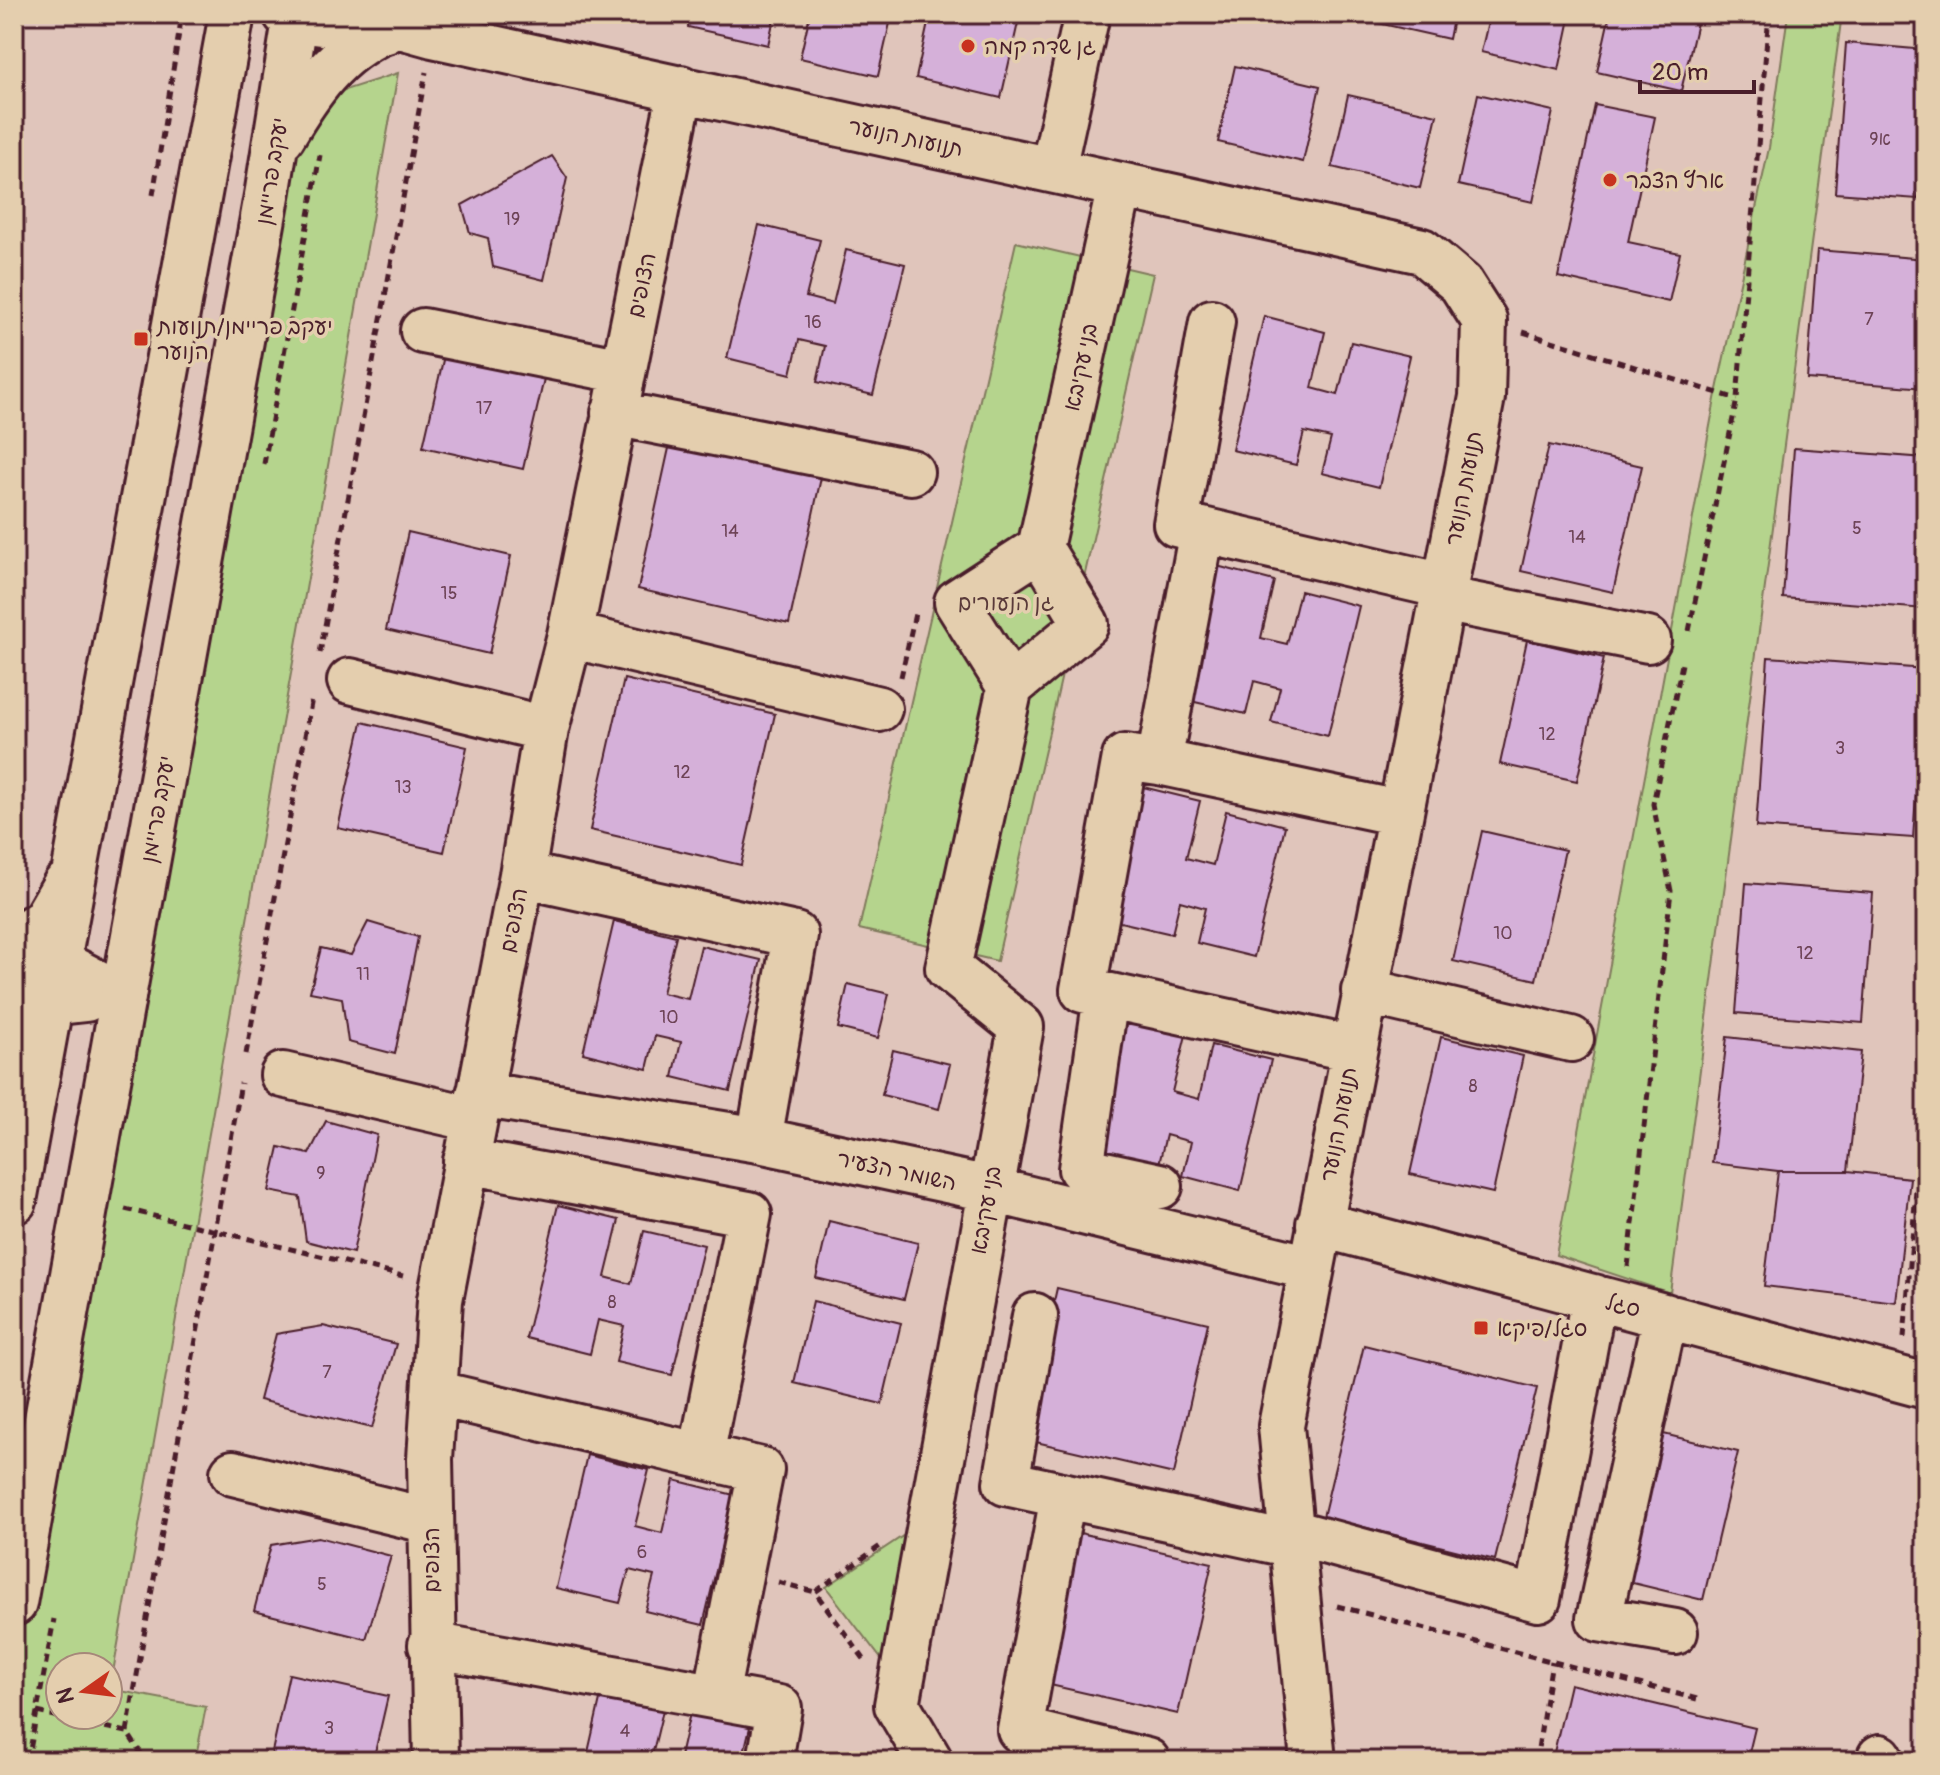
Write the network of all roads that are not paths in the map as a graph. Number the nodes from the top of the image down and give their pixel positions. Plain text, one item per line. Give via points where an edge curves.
1 (232, 14) edge
2 (1087, 14) edge
3 (292, 15) edge
4 (392, 25) edge
5 (681, 88) junction
6 (274, 149) junction
7 (1053, 169) junction
8 (1120, 186) junction
9 (1212, 322) dead end
10 (423, 331) dead end
11 (619, 392) junction
12 (911, 472) dead end
13 (1202, 530) junction
14 (1040, 548) junction
15 (1443, 593) junction
16 (570, 635) junction
17 (1674, 640) road end
18 (327, 677) road end
19 (1010, 687) junction
20 (879, 709) road end
21 (546, 729) junction
22 (1159, 762) junction
23 (1399, 813) junction
24 (72, 873) junction
25 (522, 875) junction
26 (14, 939) edge
27 (14, 951) edge
28 (1364, 991) junction
29 (33, 994) edge
30 (123, 996) junction
31 (1106, 996) junction
32 (1571, 1039) dead end
33 (1353, 1049) junction
34 (257, 1071) road end
35 (477, 1107) junction
36 (759, 1140) junction
37 (466, 1161) junction
38 (1160, 1186) dead end
39 (989, 1189) junction
40 (14, 1201) edge
41 (1319, 1224) junction
42 (1311, 1268) junction
43 (1628, 1306) junction
44 (1035, 1316) dead end
45 (1914, 1383) edge
46 (434, 1393) junction
47 (701, 1456) junction
48 (233, 1473) dead end
49 (1063, 1496) junction
50 (430, 1521) junction
51 (1292, 1539) junction
52 (14, 1603) edge
53 (1675, 1632) dead end
54 (431, 1645) junction
55 (716, 1696) junction
56 (1069, 1752) edge
57 (436, 1761) edge
58 (770, 1761) edge
59 (930, 1761) edge
60 (1147, 1761) edge
61 (1313, 1761) edge

1 - 24 street
2 - 7 street
3 - 4 street, תנועות הנוער
3 - 6 street, יעקב פריימן
4 - 5 street, תנועות הנוער
4 - 6 street via 337,59
5 - 7 street, תנועות הנוער
5 - 11 street, הצופים
6 - 30 street, יעקב פריימן
7 - 8 street, תנועות הנוער
8 - 14 street, בני עקיבא
8 - 15 street, תנועות הנוער via 1422,251 1461,284 1484,320 1482,397
9 - 13 street via 1176,524
10 - 11 street
11 - 12 street
11 - 16 street, הצופים
13 - 15 street
13 - 22 street
14 - 19 street via 1086,624
14 - 19 street via 957,602
15 - 17 street
15 - 23 street, תנועות הנוער
16 - 20 street
16 - 21 street, הצופים
18 - 21 street
19 - 39 street, בני עקיבא via 948,968 1021,1027
21 - 25 street, הצופים
22 - 23 street
22 - 31 street via 1125,757 1083,990
23 - 28 street, תנועות הנוער
24 - 26 street via 44,921
24 - 29 street
25 - 35 street, הצופים
25 - 36 street via 795,935
27 - 29 street
28 - 32 street
28 - 33 street, תנועות הנוער
29 - 30 street
29 - 40 street via 35,1083
30 - 52 street, יעקב פריימן
31 - 33 street
31 - 38 street via 1081,1169
33 - 41 street, תנועות הנוער
34 - 35 street, השומר הצעיר
35 - 36 street, השומר הצעיר
35 - 37 street, הצופים
36 - 39 street, השומר הצעיר
37 - 46 street, הצופים via 442,1285
37 - 47 street via 749,1214
39 - 42 street, השומר הצעיר
39 - 59 street, בני עקיבא via 897,1705
41 - 42 street, תנועות הנוער
41 - 43 street, סגל
42 - 51 street, תנועות הנוער via 1281,1426
43 - 45 street, סגל
43 - 51 street via 1538,1599
43 - 53 street via 1599,1619
44 - 49 street via 1006,1483
46 - 47 street
46 - 50 street, הצופים
47 - 55 street via 761,1470
48 - 50 street
49 - 51 street
49 - 56 street via 1020,1730
50 - 54 street, הצופים
51 - 61 street, תנועות הנוער
54 - 55 street
54 - 57 street, הצופים
55 - 58 street via 779,1708
56 - 60 street

